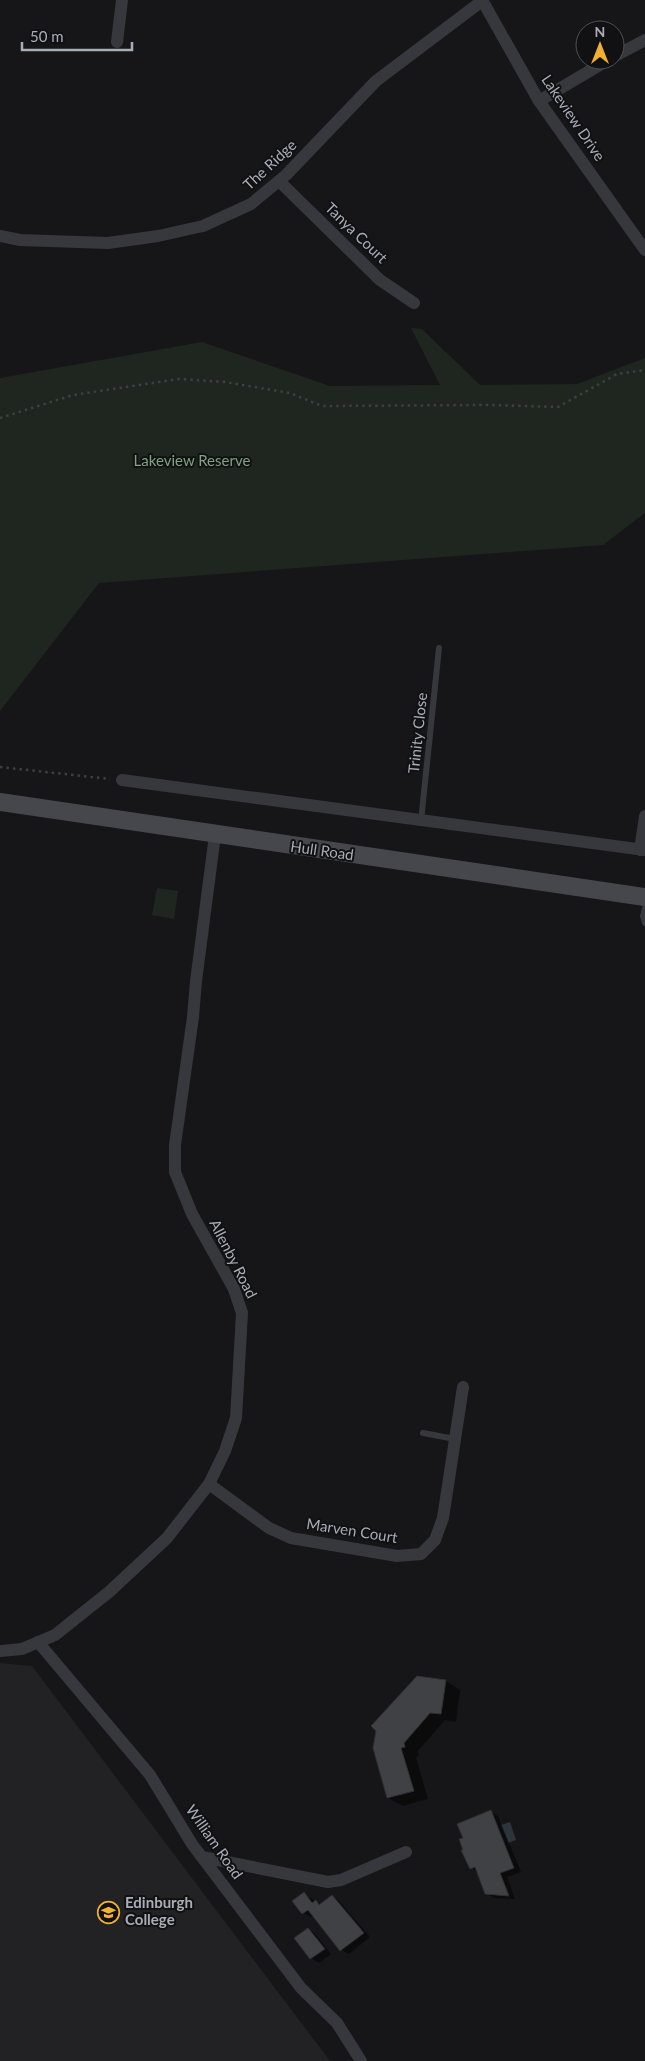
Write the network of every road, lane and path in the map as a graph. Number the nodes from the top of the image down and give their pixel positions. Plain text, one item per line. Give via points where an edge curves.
1 (122, 0) edge
2 (482, 0) edge
3 (645, 40) edge
4 (116, 42) dead end
5 (625, 51) edge
6 (591, 70) edge
7 (539, 101) junction
8 (279, 181) junction
9 (0, 236) edge
10 (645, 250) edge
11 (414, 303) dead end
12 (645, 370) edge
13 (0, 418) edge
14 (439, 648) dead end
15 (0, 767) edge
16 (122, 780) joint
17 (0, 802) edge
18 (645, 816) edge
19 (421, 821) junction
20 (215, 835) junction
21 (642, 850) edge
22 (645, 897) edge
23 (645, 908) edge
24 (645, 923) edge
25 (463, 1387) dead end
26 (423, 1434) dead end
27 (455, 1439) junction
28 (209, 1484) junction
29 (38, 1642) junction
30 (0, 1651) edge
31 (406, 1852) dead end
32 (202, 1857) junction
33 (361, 2061) edge

1 - 4 street
2 - 7 street, Lakeview Drive
2 - 8 street, The Ridge via 376,81
3 - 5 street
6 - 7 street
7 - 10 street, Lakeview Drive
8 - 9 street, The Ridge via 244,208 204,226 158,236 108,243 20,240
8 - 11 street, Tanya Court via 380,280
12 - 13 path via 617,374 558,407 322,406 290,392 179,379 73,395
14 - 19 lane, Trinity Close
15 - 16 path
16 - 19 street
17 - 20 main road, Hull Road
18 - 21 street
19 - 21 street
20 - 22 main road, Hull Road
20 - 28 street, Allenby Road via 175,1145 175,1172 192,1214 234,1289 242,1313 236,1418
23 - 24 lane
25 - 27 street, Marven Court
26 - 27 lane
27 - 28 street, Marven Court via 443,1518 435,1540 421,1554 397,1556 291,1538 269,1528
28 - 29 street, Allenby Road via 160,1545 109,1592 55,1634
29 - 30 street, Allenby Road via 22,1649
29 - 32 street, William Road via 150,1775
31 - 32 street via 341,1880 328,1882
32 - 33 street, William Road via 301,1988 337,2023

